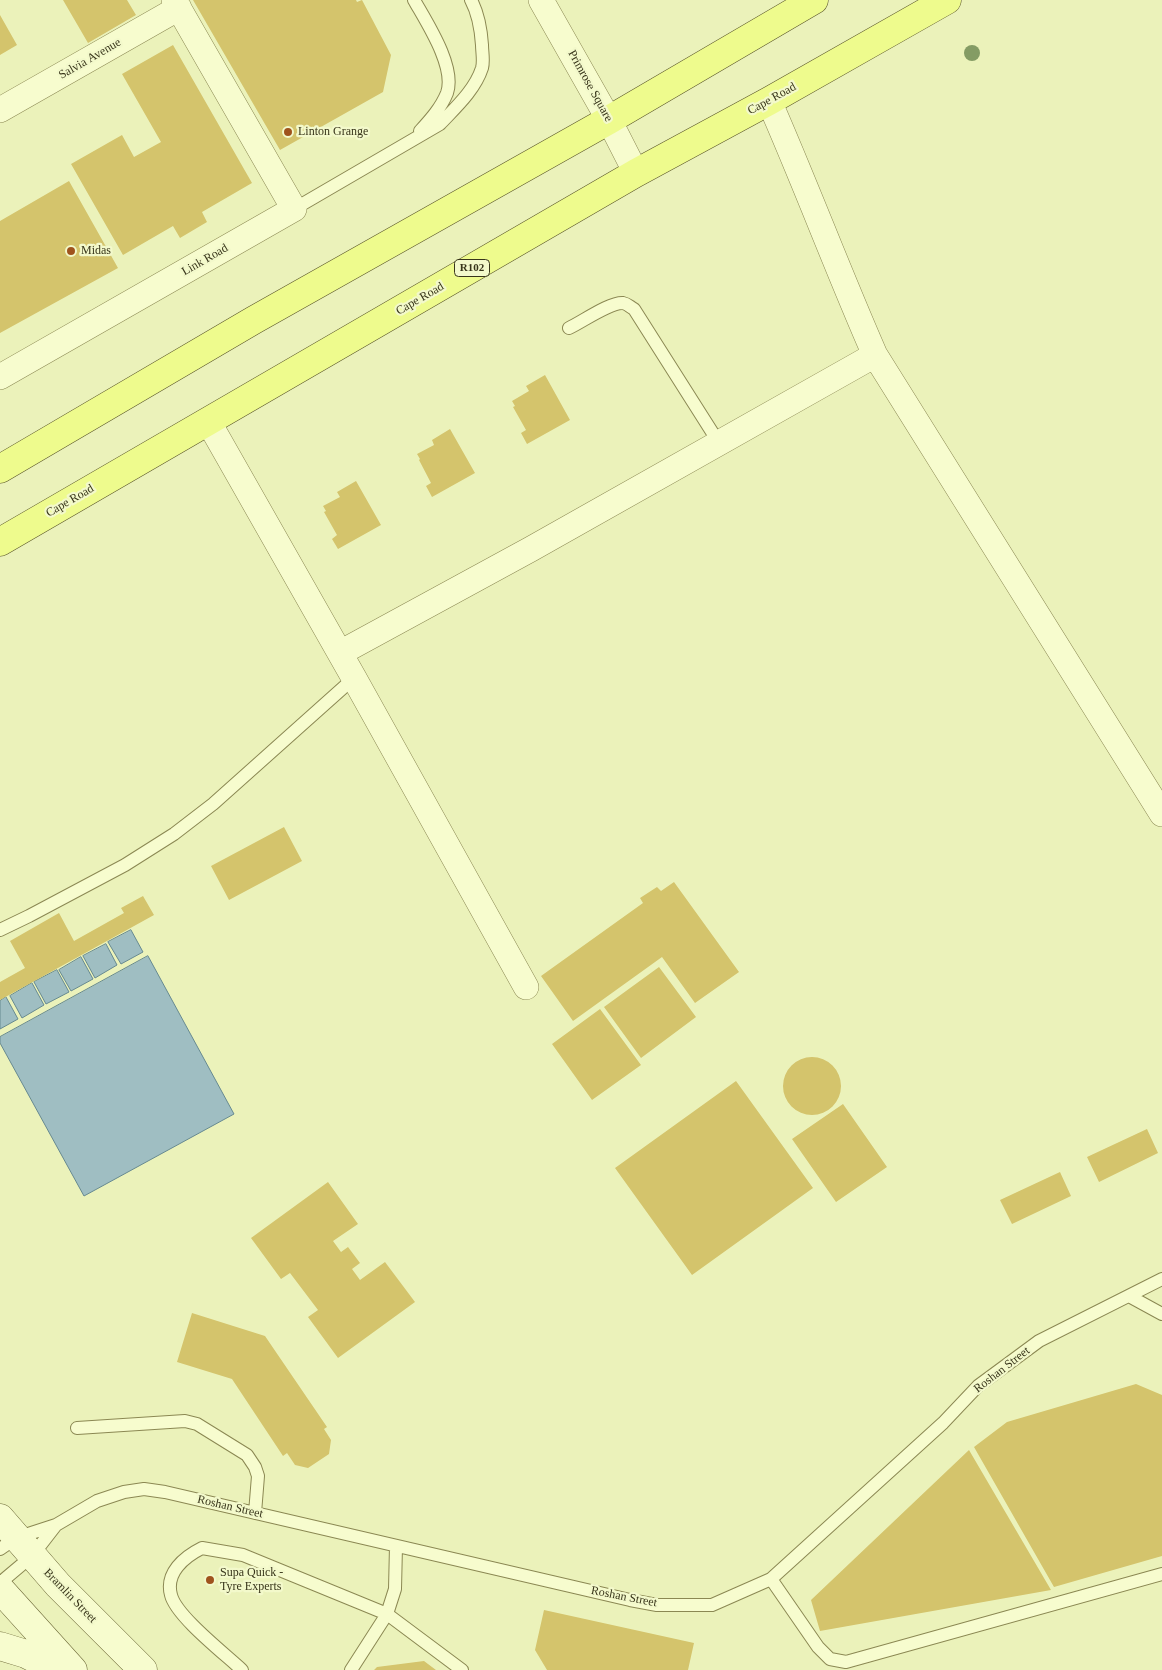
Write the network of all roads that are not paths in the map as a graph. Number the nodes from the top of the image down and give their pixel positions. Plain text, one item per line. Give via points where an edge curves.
1 (414, 0) edge
2 (471, 0) edge
3 (541, 0) edge
4 (814, 0) edge
5 (946, 0) edge
6 (177, 4) edge
7 (769, 101) junction
8 (0, 110) edge
9 (609, 120) junction
10 (410, 142) junction
11 (636, 173) junction
12 (294, 210) junction
13 (569, 328) dead end
14 (875, 355) junction
15 (0, 377) edge
16 (208, 422) junction
17 (719, 443) junction
18 (0, 469) edge
19 (0, 542) edge
20 (340, 654) junction
21 (354, 678) junction
22 (1162, 814) edge
23 (0, 930) edge
24 (526, 987) dead end
25 (1162, 1279) edge
26 (1129, 1296) junction
27 (1162, 1314) edge
28 (77, 1428) dead end
29 (254, 1513) junction
30 (56, 1526) junction
31 (12, 1540) edge
32 (396, 1546) junction
33 (1162, 1574) edge
34 (771, 1579) junction
35 (0, 1583) edge
36 (0, 1588) edge
37 (387, 1614) junction
38 (0, 1646) edge
39 (57, 1670) edge
40 (73, 1670) edge
41 (143, 1670) edge
42 (242, 1670) edge
43 (351, 1670) edge
44 (462, 1670) edge

1 - 10 lane, Link Road via 440,48 448,75 443,101
2 - 10 lane, Link Road via 482,35 482,67 474,85 440,124
3 - 9 street, Primrose Square
4 - 9 main road
5 - 7 main road, Cape Road / R102
6 - 8 street, Salvia Avenue
6 - 12 street
7 - 11 main road, Cape Road / R102
7 - 14 street
9 - 11 street, Primrose Square
9 - 18 main road via 254,320
10 - 12 lane, Link Road
11 - 16 main road, Cape Road / R102
12 - 15 street, Link Road
13 - 17 lane via 610,306 622,303 634,309
14 - 17 street
14 - 22 street
16 - 19 main road, Cape Road / R102
16 - 20 street
17 - 20 street
20 - 21 street
21 - 23 lane via 174,834 125,864
21 - 24 street
25 - 26 lane, Roshan Street
26 - 27 lane
26 - 34 lane, Roshan Street via 1039,1341 978,1386 943,1424
28 - 29 lane via 185,1421 197,1424 247,1455 251,1461 258,1476
29 - 30 lane, Roshan Street via 144,1489 97,1501
29 - 32 lane, Roshan Street
30 - 31 lane, Roshan Street
30 - 31 lane, Roshan Street
31 - 35 lane
31 - 41 main road, Bramlin Street
32 - 34 lane, Roshan Street via 657,1605 712,1606
32 - 37 lane via 395,1589
33 - 34 lane via 846,1662 830,1659 818,1647
36 - 40 main road
37 - 42 lane via 243,1555 202,1548 178,1564 170,1582 171,1596 186,1619
37 - 43 lane
37 - 44 lane
38 - 39 main road via 26,1654

